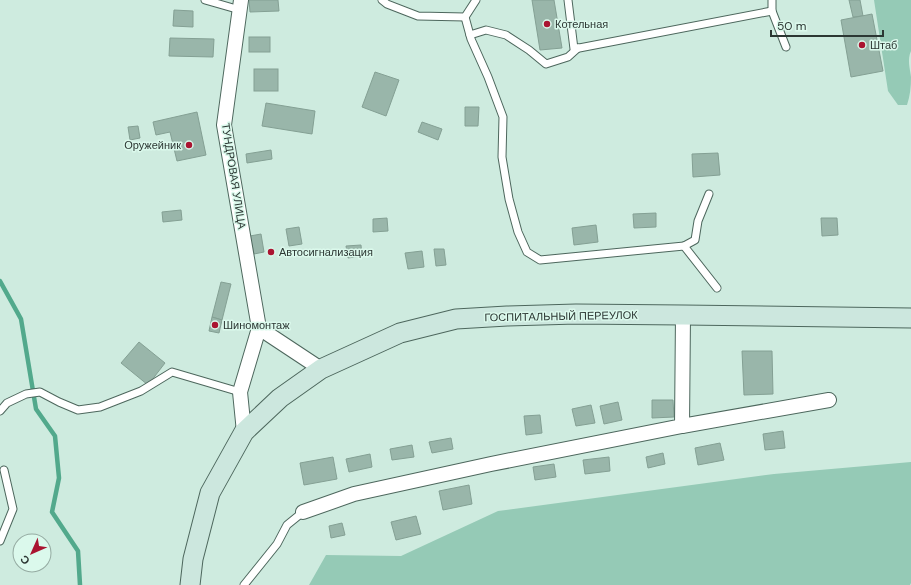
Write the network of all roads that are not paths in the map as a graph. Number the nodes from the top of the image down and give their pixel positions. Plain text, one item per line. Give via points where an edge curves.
1 (205, 0) edge
2 (382, 0) edge
3 (476, 0) edge
4 (568, 0) edge
5 (772, 0) edge
6 (240, 5) edge
7 (772, 10) junction
8 (465, 17) junction
9 (470, 35) junction
10 (786, 47) dead end
11 (578, 48) junction
12 (709, 194) dead end
13 (684, 246) junction
14 (717, 288) dead end
15 (682, 314) junction
16 (911, 318) edge
17 (259, 328) junction
18 (321, 368) junction
19 (240, 392) junction
20 (829, 400) dead end
21 (0, 411) edge
22 (682, 426) junction
23 (244, 432) junction
24 (4, 470) dead end
25 (303, 512) joint
26 (0, 541) edge
27 (190, 585) edge
28 (244, 585) edge

1 - 6 lane
2 - 8 lane via 418,16
3 - 8 lane
4 - 11 lane via 574,49
5 - 7 lane
6 - 17 street, ТУНДРОВАЯ УЛИЦА via 224,125
7 - 10 lane
7 - 11 lane
8 - 9 lane
9 - 11 lane via 486,30 506,35 546,64 568,57
9 - 13 lane via 503,117 502,157 509,199 518,232 527,252 540,260
12 - 13 lane via 698,221 695,240
13 - 14 lane
15 - 16 main road, ГОСПИТАЛЬНЫЙ ПЕРЕУЛОК
15 - 18 main road, ГОСПИТАЛЬНЫЙ ПЕРЕУЛОК via 576,314 456,319 400,333
15 - 22 street
17 - 18 street
17 - 19 street, ТУНДРОВАЯ УЛИЦА
18 - 23 main road, ГОСПИТАЛЬНЫЙ ПЕРЕУЛОК via 280,398
19 - 21 lane via 172,372 141,391 100,407 78,410 40,392 26,394 7,403
19 - 23 street, ТУНДРОВАЯ УЛИЦА
20 - 22 street
22 - 25 street via 354,494
23 - 27 main road via 210,493 193,559
24 - 26 lane via 13,509
25 - 28 lane via 287,525 277,544

